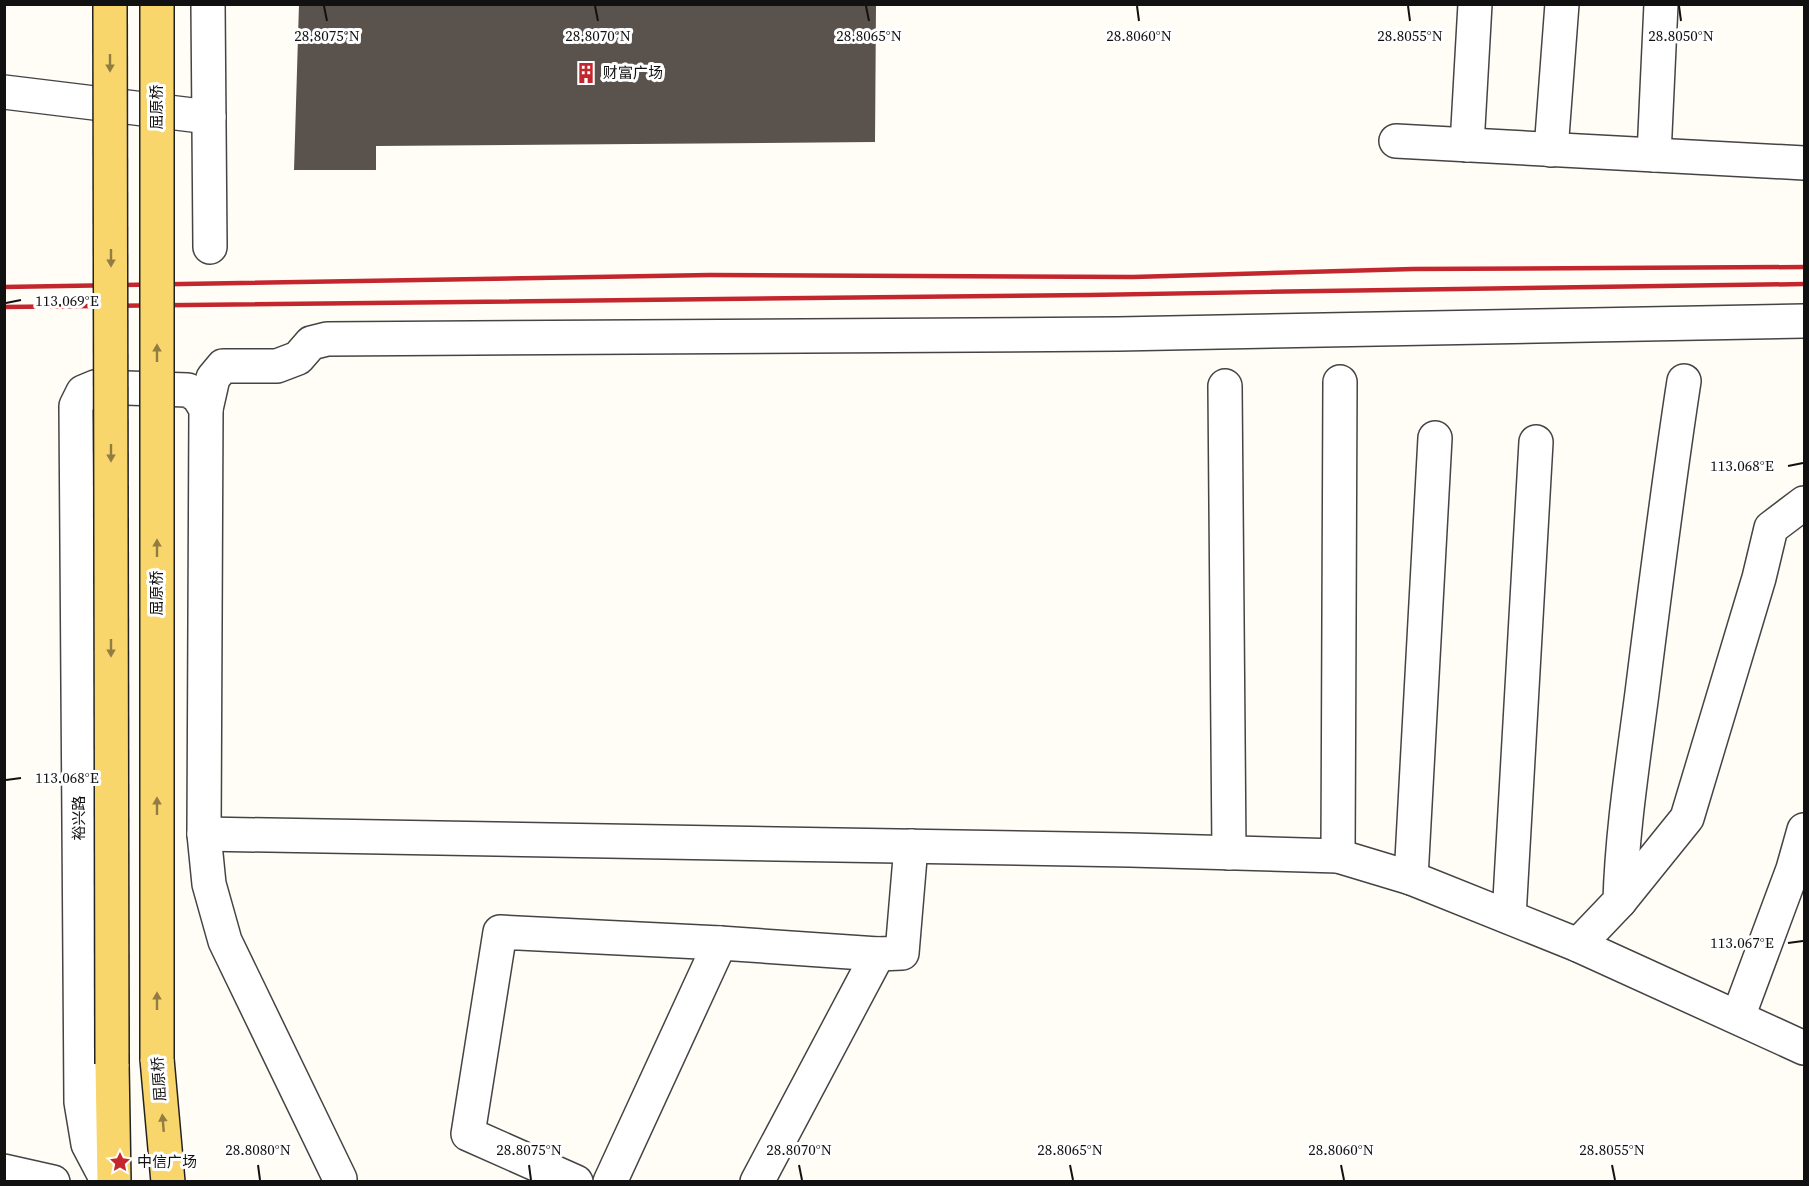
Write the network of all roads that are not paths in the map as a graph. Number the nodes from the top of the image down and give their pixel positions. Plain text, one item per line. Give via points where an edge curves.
1 (110, 4) edge
2 (157, 4) edge
3 (208, 4) edge
4 (1475, 4) edge
5 (1562, 4) edge
6 (1661, 4) edge
7 (4, 92) edge
8 (209, 117) junction
9 (1396, 141) dead end
10 (1467, 145) junction
11 (1551, 150) junction
12 (1654, 155) junction
13 (1804, 163) edge
14 (210, 247) dead end
15 (1804, 321) edge
16 (1684, 381) dead end
17 (1340, 382) dead end
18 (1225, 386) dead end
19 (206, 409) junction
20 (1435, 438) dead end
21 (1536, 442) dead end
22 (1804, 503) edge
23 (1804, 830) edge
24 (204, 834) junction
25 (911, 846) junction
26 (1229, 853) junction
27 (1338, 856) junction
28 (1411, 878) junction
29 (1620, 901) junction
30 (1509, 917) junction
31 (720, 943) junction
32 (1578, 945) junction
33 (878, 954) junction
34 (1738, 1017) junction
35 (1804, 1048) edge
36 (4, 1171) edge
37 (53, 1182) edge
38 (108, 1182) edge
39 (114, 1182) edge
40 (168, 1182) edge
41 (339, 1182) edge
42 (576, 1182) edge
43 (610, 1182) edge
44 (757, 1182) edge

1 -> 39 main road, bridge
40 -> 2 main road, 屈原桥, bridge via 157,1059
3 - 8 street
4 - 10 street
5 - 11 street
6 - 12 street
7 - 8 street
8 - 14 street
9 - 10 street
10 - 11 street
11 - 12 street
12 - 13 street
15 - 19 street via 1106,334 327,339 311,343 298,358 277,366 224,366 213,378
16 - 29 street via 1632,766
17 - 27 street
18 - 26 street
19 - 24 street
19 - 38 street, 裕兴路 via 198,396 188,390 95,387 83,392 76,406 81,1102 88,1144
20 - 28 street
21 - 30 street
22 - 29 street via 1771,528 1687,818
23 - 34 street
24 - 25 street
24 - 41 street via 209,884 225,941
25 - 26 street
25 - 33 street via 902,952
26 - 27 street
27 - 28 street
28 - 30 street
29 - 32 street
30 - 32 street
31 - 33 street
31 - 42 street via 500,932 468,1134
31 - 43 street
32 - 34 street
33 - 44 street
34 - 35 street
36 - 37 street

